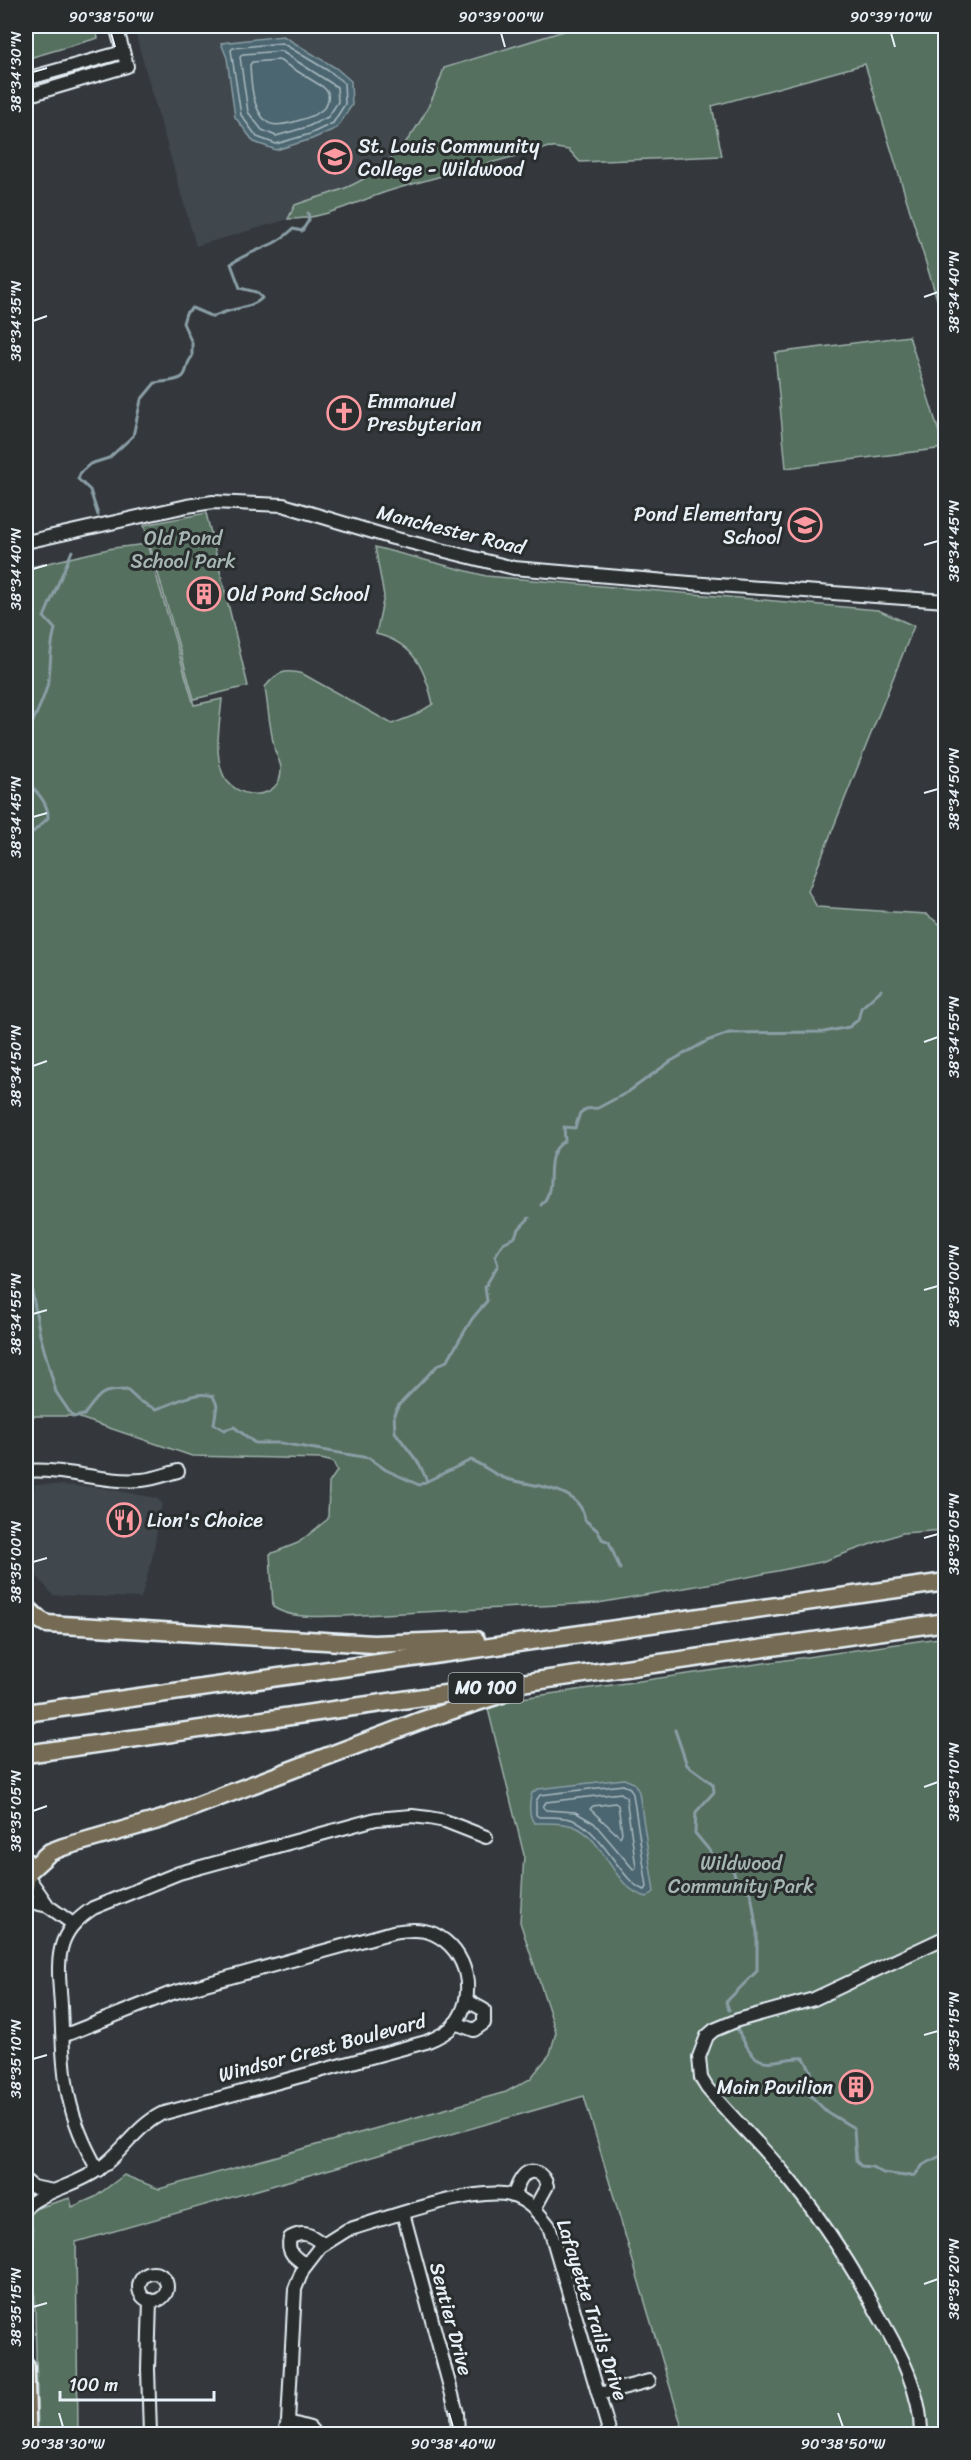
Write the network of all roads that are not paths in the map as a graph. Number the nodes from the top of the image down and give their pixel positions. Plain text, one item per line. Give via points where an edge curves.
1 (116, 26) edge
2 (123, 52) junction
3 (26, 80) edge
4 (26, 96) edge
5 (26, 542) edge
6 (945, 601) edge
7 (26, 1471) edge
8 (178, 1471) dead end
9 (945, 1582) edge
10 (26, 1607) edge
11 (945, 1622) edge
12 (525, 1641) junction
13 (555, 1678) junction
14 (26, 1713) edge
15 (26, 1754) edge
16 (486, 1837) dead end
17 (27, 1874) edge
18 (26, 1901) edge
19 (48, 1906) junction
20 (73, 1924) junction
21 (945, 1937) edge
22 (466, 2000) junction
23 (455, 2023) junction
24 (63, 2036) junction
25 (99, 2170) junction
26 (26, 2181) edge
27 (53, 2190) junction
28 (513, 2196) junction
29 (26, 2207) edge
30 (535, 2208) junction
31 (403, 2214) junction
32 (323, 2244) junction
33 (306, 2265) junction
34 (150, 2300) dead end
35 (26, 2366) edge
36 (650, 2380) dead end
37 (599, 2394) junction
38 (288, 2422) junction
39 (28, 2434) edge
40 (150, 2434) edge
41 (284, 2434) edge
42 (315, 2434) edge
43 (458, 2434) edge
44 (610, 2434) edge
45 (921, 2434) edge

1 - 2 street
2 - 3 street
2 - 4 street via 127,66
5 - 6 street, Manchester Road via 196,504 263,502 513,568
7 - 8 street via 58,1470 143,1480
9 - 12 highway, MO 100
10 - 12 highway via 47,1624 373,1644
11 - 13 highway, MO 100
12 - 14 highway, MO 100
13 - 15 highway, MO 100
13 - 17 highway via 420,1721 162,1819 63,1847 50,1852
16 - 20 street via 445,1821 412,1816 356,1823 166,1877 93,1908
17 - 19 street
18 - 19 street
19 - 20 street
20 - 24 street via 60,1953
21 - 45 street via 814,1999 714,2030 706,2036 699,2057 701,2078 707,2088 783,2172 858,2278 910,2379 918,2403
22 - 23 street, Windsor Crest Boulevard
22 - 23 street via 484,2010 484,2023 474,2030
22 - 24 street, Windsor Crest Boulevard via 467,1977 457,1953 433,1933 408,1930 169,1994
23 - 25 street, Windsor Crest Boulevard via 441,2036 426,2042 167,2111 152,2119
24 - 25 street via 69,2104 80,2136
25 - 27 street, Windsor Crest Boulevard
26 - 27 street via 33,2187
27 - 29 street, Windsor Crest Boulevard
28 - 30 street, Lafayette Trails Drive
28 - 30 street via 523,2176 531,2172 540,2174 547,2186
28 - 31 street, Lafayette Trails Drive via 478,2193
30 - 37 street, Lafayette Trails Drive via 549,2226
31 - 32 street, Lafayette Trails Drive via 347,2230
31 - 43 street, Sentier Drive via 457,2413
32 - 33 street, Lafayette Trails Drive
32 - 33 street via 307,2233 290,2238 290,2252
33 - 38 street, Lafayette Trails Drive via 295,2289
34 - 40 street
35 - 39 main road
36 - 37 street
37 - 44 street, Lafayette Trails Drive
38 - 41 street, Lafayette Trails Drive
38 - 42 street via 310,2428

